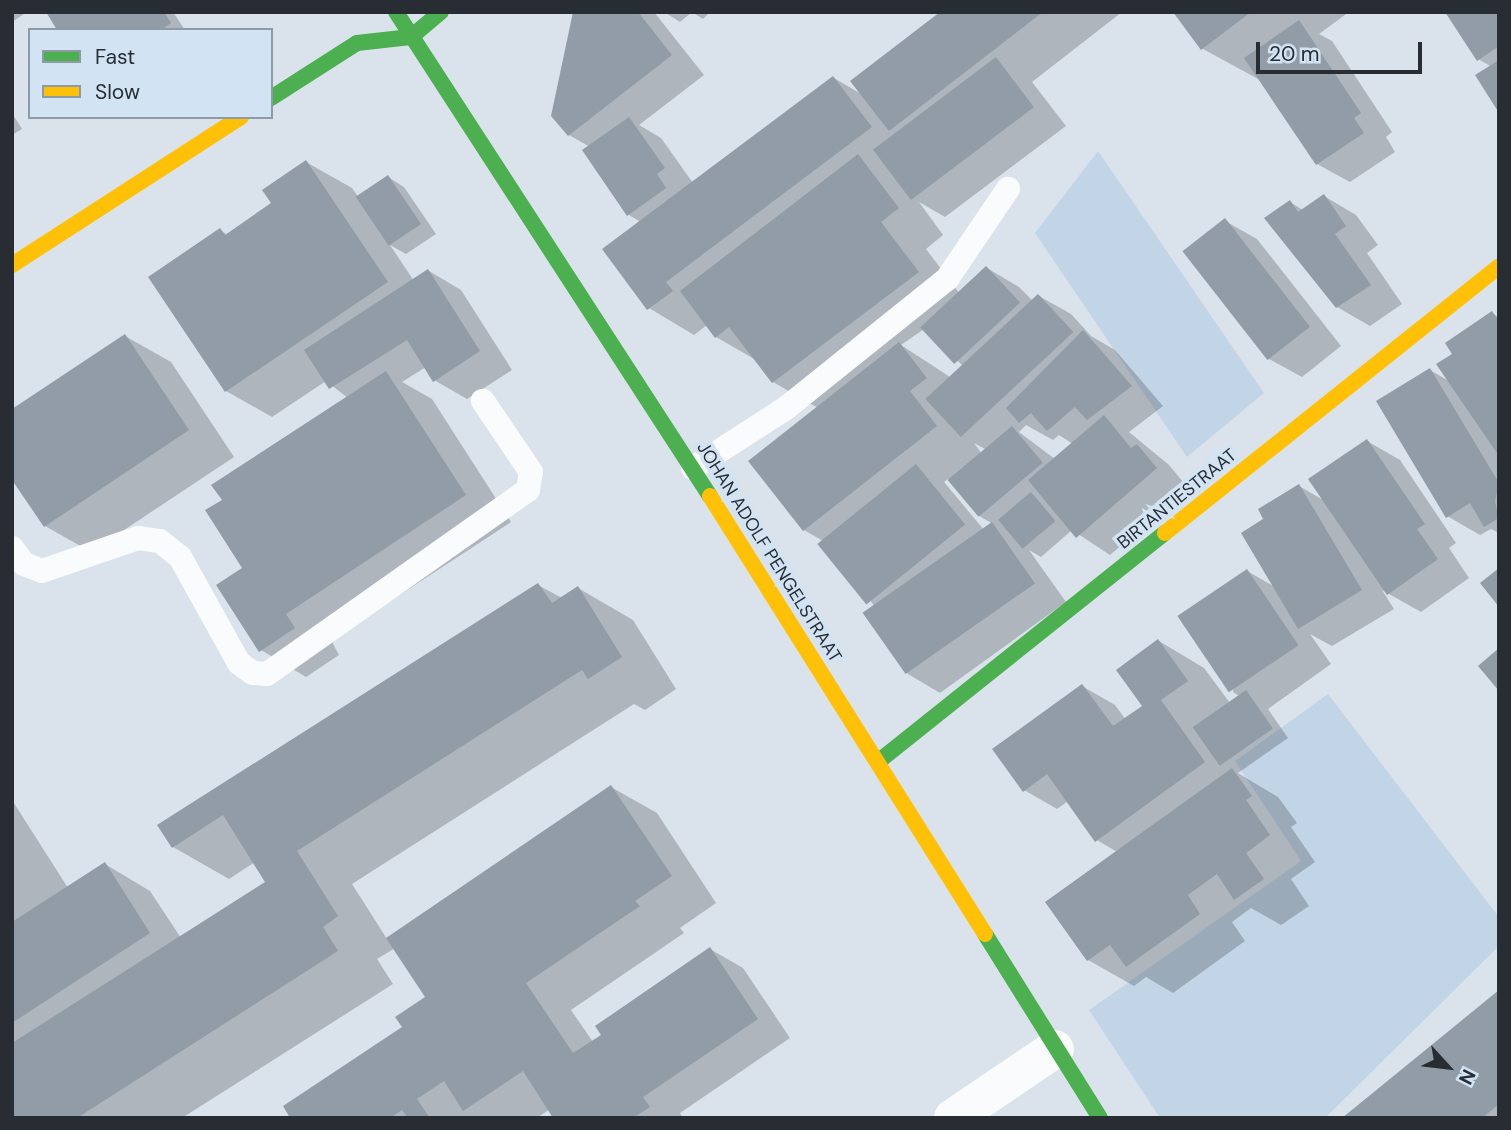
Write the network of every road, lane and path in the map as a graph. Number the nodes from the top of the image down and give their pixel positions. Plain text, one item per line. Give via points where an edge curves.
1 (396, 12) edge
2 (441, 12) edge
3 (366, 22) dead end
4 (411, 37) junction
5 (356, 43) junction
6 (273, 97) edge
7 (238, 119) edge
8 (1008, 190) dead end
9 (12, 265) edge
10 (1499, 266) edge
11 (483, 401) dead end
12 (693, 468) junction
13 (12, 548) edge
14 (879, 761) junction
15 (1055, 1049) junction
16 (953, 1118) edge
17 (1100, 1118) edge

1 - 4 main road, JOHAN ADOLF PENGELSTRAAT
2 - 4 main road
3 - 5 main road
4 - 5 main road
4 - 12 main road, JOHAN ADOLF PENGELSTRAAT
5 - 6 main road
7 - 9 main road
8 - 12 lane via 947,279 786,408
10 - 14 main road, BIRTANTIESTRAAT
11 - 13 lane via 531,472 528,490 267,674 253,673 239,663 180,558 160,541 138,538 42,571 24,564
12 - 14 main road, JOHAN ADOLF PENGELSTRAAT
14 - 15 main road, JOHAN ADOLF PENGELSTRAAT
15 - 16 street
15 - 17 main road, JOHAN ADOLF PENGELSTRAAT

